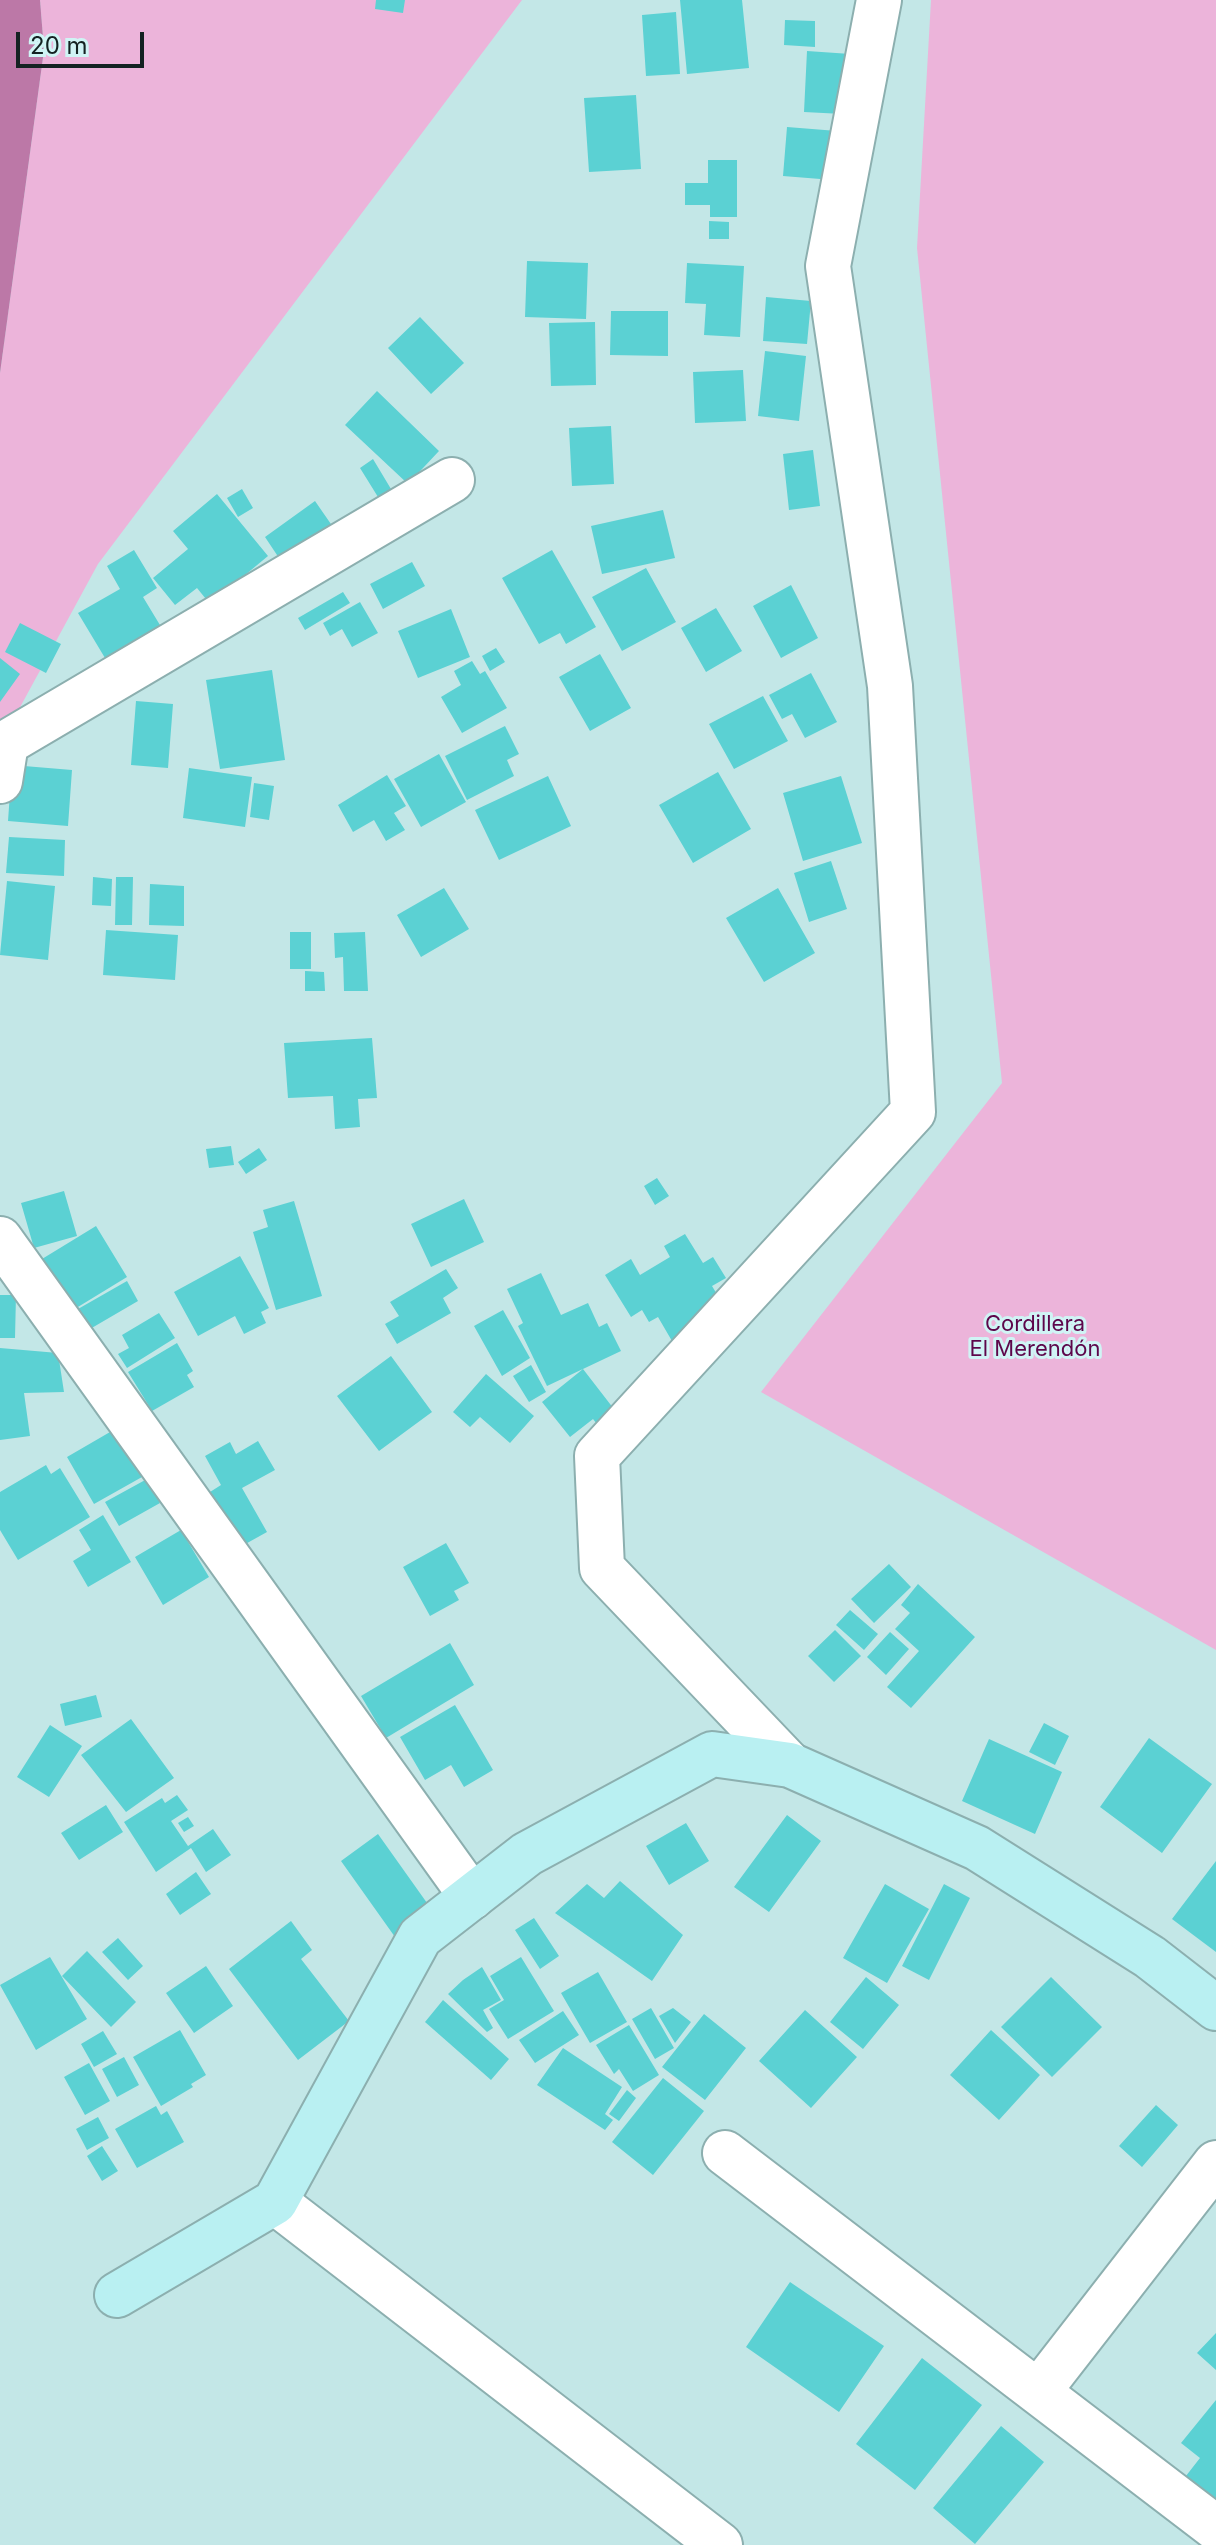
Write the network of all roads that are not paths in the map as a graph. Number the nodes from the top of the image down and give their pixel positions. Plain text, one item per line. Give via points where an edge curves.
1 (879, 0) edge
2 (452, 480) dead end
3 (0, 781) edge
4 (0, 1239) edge
5 (790, 1765) junction
6 (472, 1897) junction
7 (1216, 2008) edge
8 (725, 2153) dead end
9 (1216, 2163) edge
10 (275, 2202) junction
11 (117, 2295) dead end
12 (1038, 2392) junction
13 (1216, 2528) edge
14 (720, 2545) edge

1 - 5 street via 828,266 890,686 913,1112 597,1456 602,1568
2 - 3 street via 6,743
4 - 6 street
5 - 6 street via 712,1754 527,1854
5 - 7 street via 977,1848 1150,1957
6 - 10 street via 420,1937
8 - 12 street
9 - 12 street
10 - 11 street
10 - 14 street
12 - 13 street

